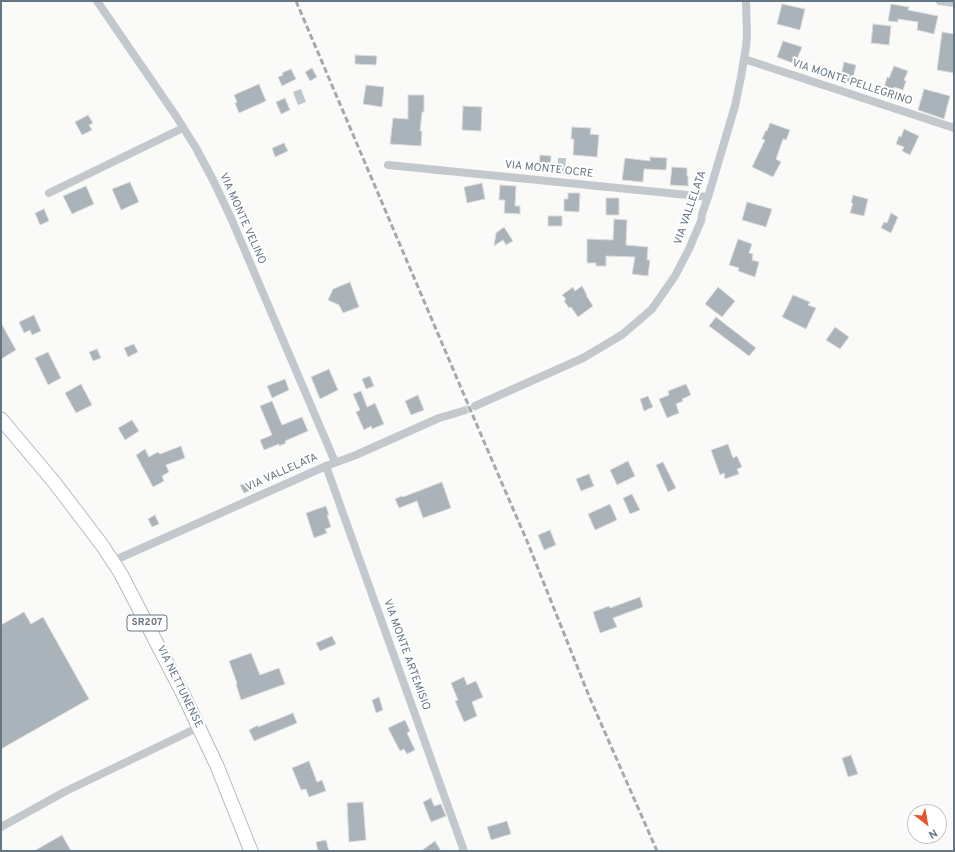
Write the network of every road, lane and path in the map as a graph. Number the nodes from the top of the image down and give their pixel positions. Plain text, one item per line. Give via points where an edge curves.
1 (97, 1) edge
2 (746, 1) edge
3 (940, 1) edge
4 (954, 3) edge
5 (744, 59) junction
6 (183, 128) junction
7 (954, 128) edge
8 (388, 165) dead end
9 (49, 193) dead end
10 (708, 197) junction
11 (475, 406) tunnel mouth
12 (463, 411) tunnel mouth
13 (1, 419) edge
14 (335, 462) junction
15 (326, 466) junction
16 (113, 561) junction
17 (199, 727) junction
18 (1, 827) edge
19 (252, 851) edge
20 (464, 851) edge

1 - 6 street, VIA MONTE VELINO
2 - 5 street, VIA VALLELATA via 747,36
3 - 4 street
5 - 7 street, VIA MONTE PELLEGRINO
5 - 10 street, VIA VALLELATA via 735,106
6 - 9 street
6 - 14 street, VIA MONTE VELINO via 225,205
8 - 10 street, VIA MONTE OCRE
10 - 11 street, VIA VALLELATA via 701,221 675,276 652,308 636,323 623,334 583,358
12 - 14 street, VIA VALLELATA via 439,418
13 - 16 main road, VIA NETTUNENSE / SR207 via 54,482
14 - 15 street, VIA VALLELATA
15 - 16 street, VIA VALLELATA
15 - 20 street, VIA MONTE ARTEMISIO
16 - 17 main road, VIA NETTUNENSE / SR207
17 - 18 street via 76,786
17 - 19 main road, VIA NETTUNENSE / SR207

